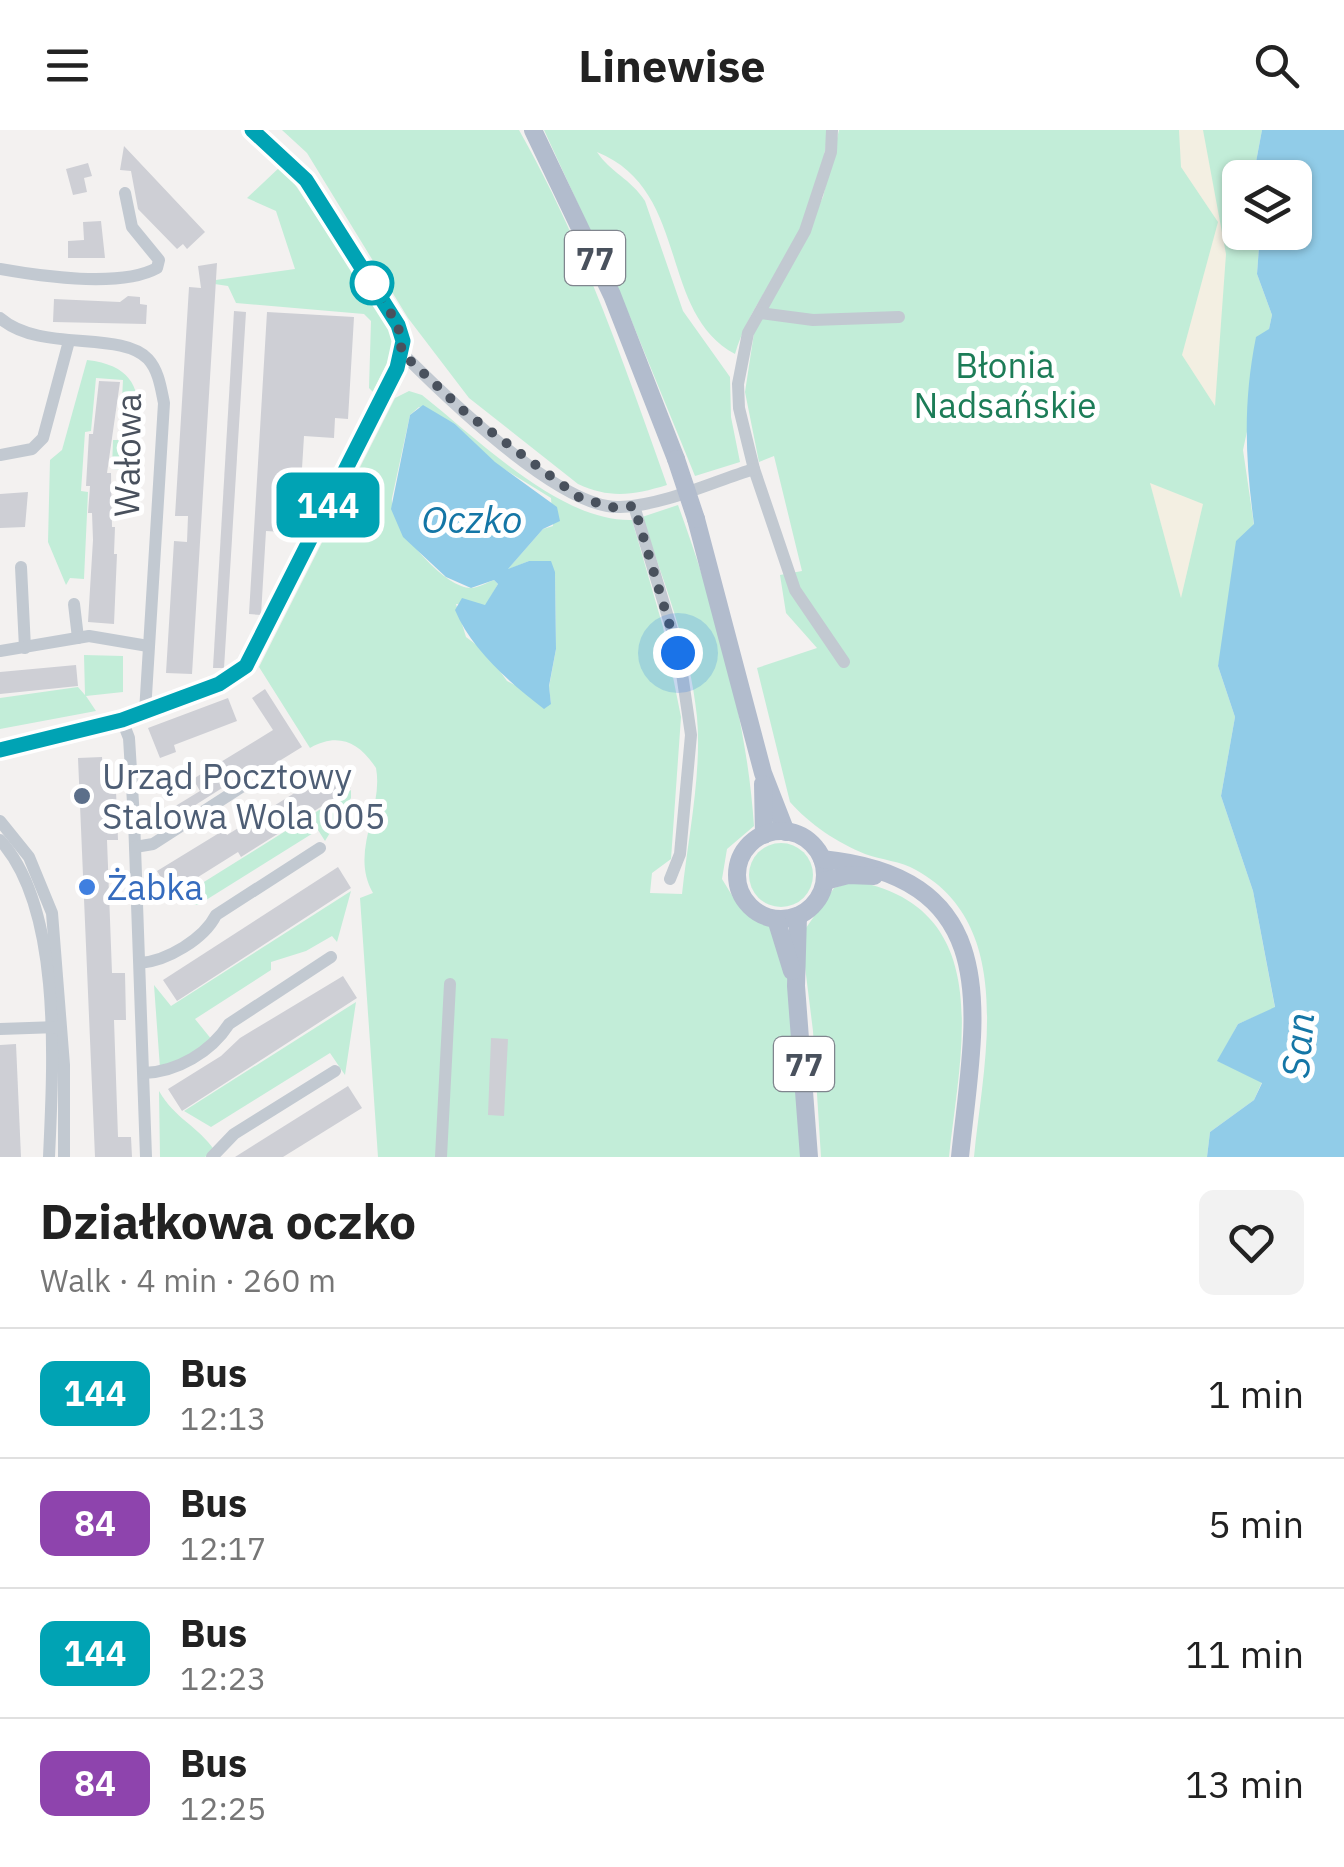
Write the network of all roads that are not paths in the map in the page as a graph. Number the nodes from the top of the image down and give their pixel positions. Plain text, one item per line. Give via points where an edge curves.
1 (252, 130) edge
2 (533, 130) edge
3 (832, 130) edge
4 (126, 193) dead end
5 (0, 269) edge
6 (760, 312) junction
7 (899, 317) dead end
8 (0, 318) edge
9 (69, 341) junction
10 (402, 353) junction
11 (0, 456) edge
12 (754, 469) junction
13 (634, 506) junction
14 (21, 567) dead end
15 (74, 604) dead end
16 (78, 638) junction
17 (148, 646) junction
18 (25, 648) junction
19 (0, 651) edge
20 (844, 662) dead end
21 (145, 712) junction
22 (122, 720) junction
23 (0, 750) edge
24 (763, 773) junction
25 (246, 784) dead end
26 (0, 821) edge
27 (786, 832) junction
28 (764, 835) junction
29 (0, 840) edge
30 (135, 846) junction
31 (320, 848) dead end
32 (822, 859) junction
33 (893, 878) junction
34 (670, 879) dead end
35 (825, 881) junction
36 (798, 916) junction
37 (776, 919) junction
38 (332, 957) dead end
39 (140, 964) junction
40 (450, 984) dead end
41 (796, 986) junction
42 (55, 1027) junction
43 (0, 1029) edge
44 (336, 1071) dead end
45 (144, 1073) junction
46 (49, 1157) edge
47 (64, 1157) edge
48 (146, 1157) edge
49 (212, 1157) edge
50 (441, 1157) edge
51 (809, 1157) edge
52 (960, 1157) edge

1 - 10 street via 306,180 398,325
2 - 24 main road, 77, bridge via 607,283 676,459
3 - 6 street via 804,231
4 - 5 street via 132,227 153,250 157,268 110,277
6 - 7 street via 813,320
6 - 12 street via 744,346 738,384
8 - 9 street, Wałowa via 29,336
9 - 11 street via 43,438 32,449
9 - 17 street, Wałowa via 135,350 156,371 161,389
10 - 13 street via 562,488 598,505
10 - 21 street via 254,657 219,684
12 - 13 street
12 - 20 street via 796,590
13 - 34 street via 667,608 688,708 680,854
14 - 18 street
15 - 16 street
16 - 17 street
16 - 18 street
17 - 21 street, Wałowa
18 - 19 street
21 - 22 street
22 - 23 street
22 - 30 street via 129,738
24 - 27 main road, 77
24 - 28 main road, 77
25 - 30 street via 153,844
26 - 42 street via 46,888 57,944
27 - 28 main road
27 - 32 main road via 810,842
28 - 37 main road via 743,854 738,881 750,907
29 - 42 street via 36,902
30 - 39 street
31 - 39 street via 216,915 209,929 156,962
32 - 33 main road via 861,864
32 - 35 main road
33 - 35 main road via 854,874
33 - 52 main road via 942,912 972,970 974,1017
35 - 36 main road via 815,904
36 - 37 main road
36 - 41 main road, 77
37 - 41 main road, 77
38 - 45 street via 167,1072
39 - 45 street
40 - 50 street
41 - 51 main road, 77
42 - 43 street
42 - 46 street
42 - 47 street
44 - 49 street via 234,1134
45 - 48 street

